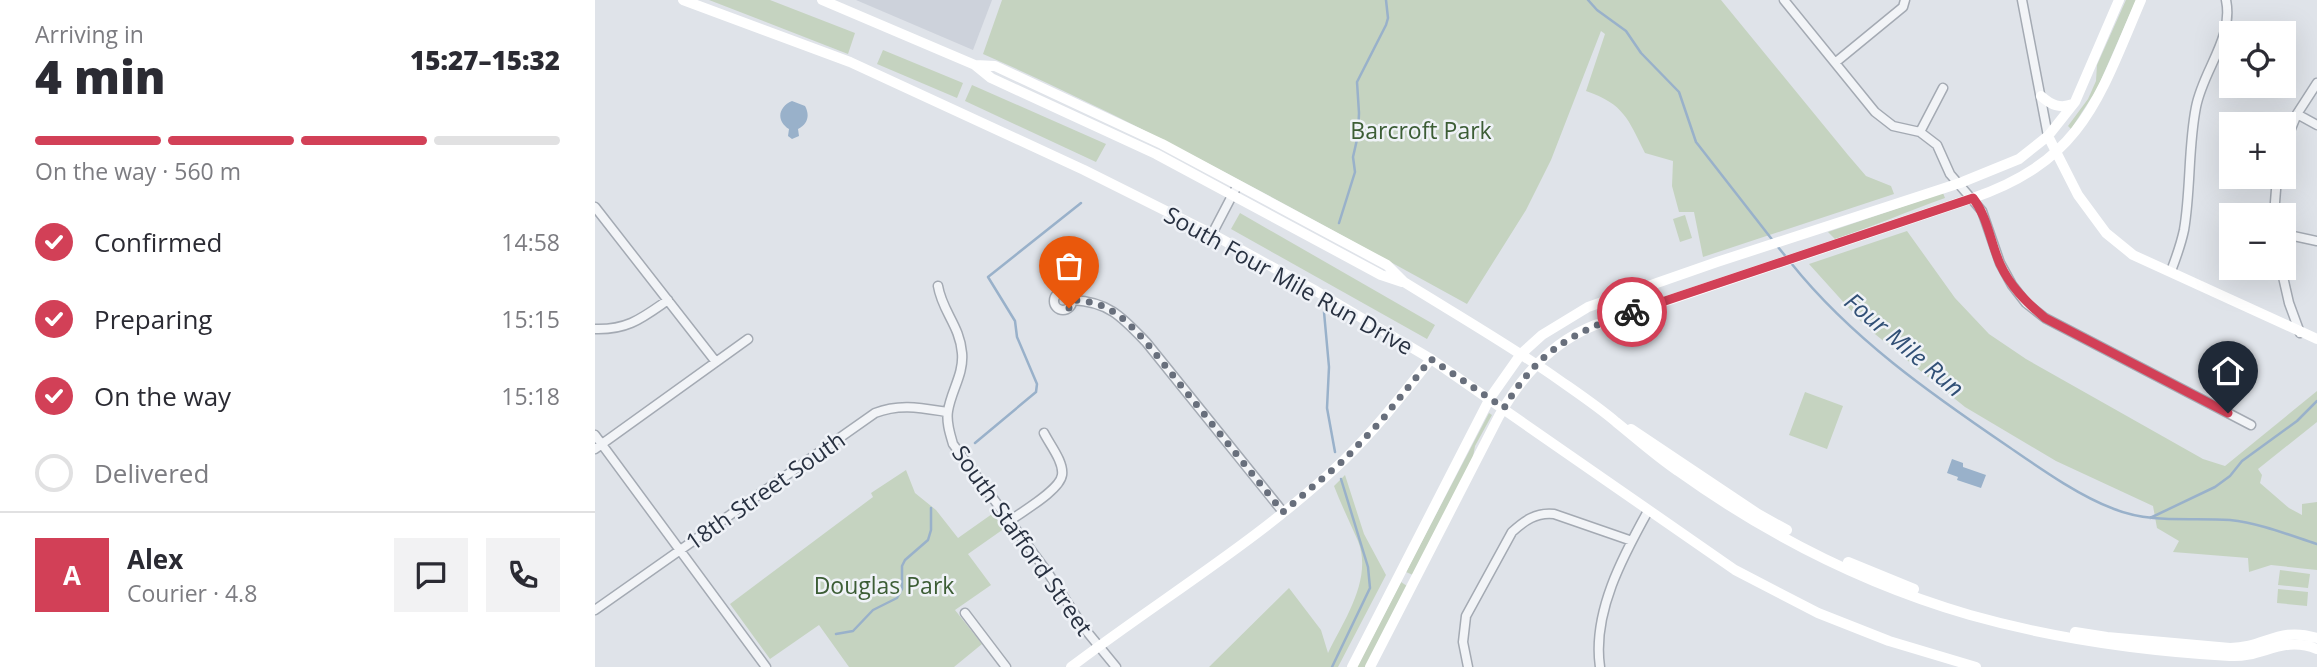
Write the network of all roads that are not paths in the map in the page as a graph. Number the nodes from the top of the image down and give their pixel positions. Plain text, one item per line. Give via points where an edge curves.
1 (683, 0) edge
2 (822, 0) edge
3 (1784, 0) edge
4 (1905, 0) edge
5 (2022, 0) edge
6 (2119, 0) edge
7 (2141, 0) edge
8 (2226, 0) edge
9 (1836, 62) junction
10 (975, 65) junction
11 (2317, 83) edge
12 (1943, 88) dead end
13 (2041, 96) junction
14 (2073, 104) junction
15 (2297, 114) joint
16 (2317, 125) edge
17 (1920, 132) junction
18 (2048, 135) junction
19 (2055, 153) junction
20 (1238, 183) junction
21 (1960, 183) junction
22 (1233, 194) junction
23 (1973, 198) junction
24 (595, 207) edge
25 (1212, 234) junction
26 (2296, 237) edge
27 (2317, 242) edge
28 (2171, 271) junction
29 (2284, 280) edge
30 (1404, 282) junction
31 (938, 286) dead end
32 (667, 300) junction
33 (1073, 300) dead end
34 (595, 329) edge
35 (2301, 332) junction
36 (748, 339) dead end
37 (2317, 340) edge
38 (1521, 354) junction
39 (1431, 359) junction
40 (716, 362) junction
41 (1536, 365) junction
42 (1490, 398) junction
43 (1504, 408) junction
44 (947, 412) junction
45 (1615, 421) junction
46 (2251, 425) dead end
47 (1044, 433) dead end
48 (595, 435) edge
49 (598, 446) edge
50 (1648, 511) junction
51 (1283, 512) junction
52 (1011, 520) junction
53 (1632, 541) junction
54 (680, 550) junction
55 (1400, 575) junction
56 (1414, 583) junction
57 (595, 610) edge
58 (965, 613) dead end
59 (2317, 638) edge
60 (1099, 646) junction
61 (2317, 649) edge
62 (767, 667) edge
63 (1006, 667) edge
64 (1071, 667) edge
65 (1116, 667) edge
66 (1352, 667) edge
67 (1370, 667) edge
68 (1468, 667) edge
69 (1600, 667) edge
70 (1976, 667) edge

1 - 25 main road, South Four Mile Run Drive via 850,62
2 - 10 main road, South Four Mile Run Drive
3 - 9 street
4 - 9 street via 1903,7
5 - 13 street
6 - 14 main road
7 - 19 main road via 2096,102
8 - 28 street via 2225,34 2196,106 2185,222
9 - 17 street via 1875,112 1893,126
10 - 20 main road, South Four Mile Run Drive via 995,66
10 - 22 main road, South Four Mile Run Drive via 991,78
11 - 15 street
12 - 17 street
13 - 14 main road via 2057,107
13 - 18 street
14 - 18 main road
15 - 16 street
17 - 21 street via 1937,145
18 - 19 main road
18 - 21 main road via 2019,159
19 - 23 main road via 2020,179
19 - 28 main road via 2106,233 2133,255
20 - 22 street
20 - 30 main road, South Four Mile Run Drive via 1387,265
21 - 23 street
21 - 38 main road via 1588,307 1556,325
22 - 25 street
22 - 30 main road, South Four Mile Run Drive via 1381,275
23 - 41 main road via 1582,330
23 - 46 street via 2012,285 2035,310
24 - 32 street
25 - 39 main road, South Four Mile Run Drive
26 - 27 street
28 - 35 main road
29 - 35 street
30 - 38 main road, South Four Mile Run Drive
31 - 44 street via 958,331 963,356
32 - 34 street via 633,324
32 - 40 street
33 - 51 street via 1103,305 1122,316
35 - 37 main road
36 - 40 street
38 - 41 main road, South Four Mile Run Drive
38 - 42 main road
39 - 42 main road, South Four Mile Run Drive
39 - 51 main road via 1344,460
40 - 49 street
41 - 43 main road
41 - 45 main road, South Four Mile Run Drive
42 - 43 main road, South Four Mile Run Drive
42 - 55 main road
43 - 50 main road, South Four Mile Run Drive
43 - 56 main road
44 - 52 street, South Stafford Street via 960,456
44 - 54 street, 18th Street South via 905,406 875,413
45 - 59 main road, South Four Mile Run Drive via 1804,540 1880,576 1970,608 2067,631 2142,641 2239,648 2286,634
45 - 61 main road, South Four Mile Run Drive via 1678,471 1754,520 1851,571 1940,606 2028,630 2150,650 2239,657 2287,643
47 - 52 street via 1062,475 1054,488
48 - 49 street
49 - 54 street
50 - 53 street
50 - 70 main road, South Four Mile Run Drive via 1735,570 1786,598 1889,641
51 - 60 main road
52 - 60 street, South Stafford Street
53 - 68 street via 1553,514 1543,513 1520,525 1466,616 1463,642
53 - 69 street via 1609,594 1598,642
54 - 57 street, 18th Street South
54 - 62 street
55 - 56 main road
55 - 66 main road
56 - 67 main road
58 - 63 street
60 - 64 main road
60 - 65 street, South Stafford Street

